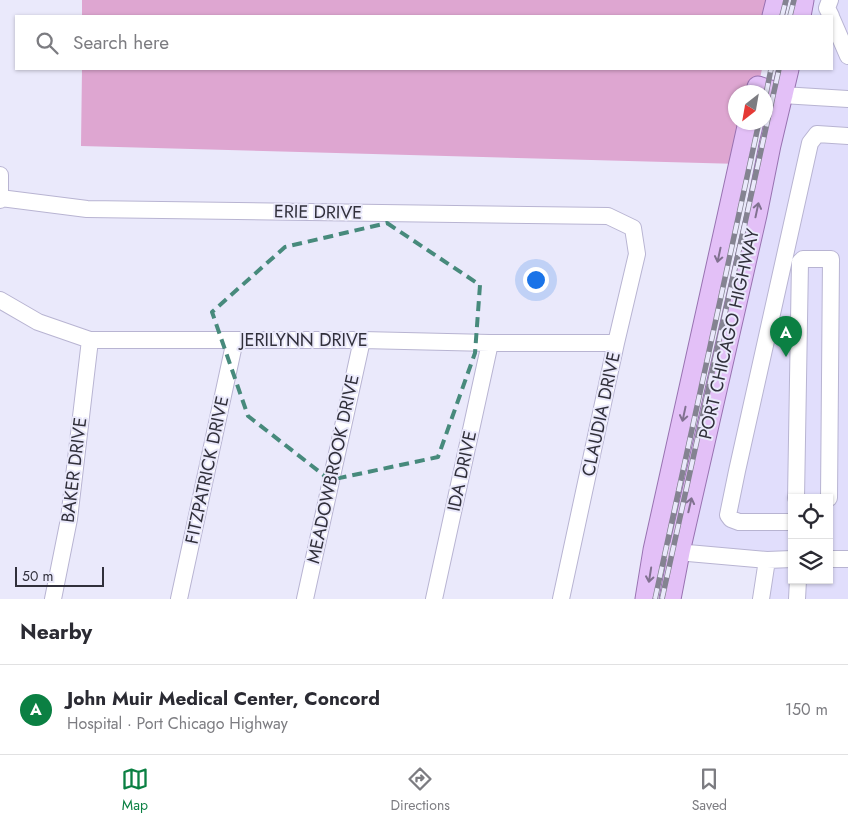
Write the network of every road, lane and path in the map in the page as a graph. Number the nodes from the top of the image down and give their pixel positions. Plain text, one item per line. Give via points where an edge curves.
1 (777, 0) edge
2 (803, 0) edge
3 (830, 0) edge
4 (773, 15) edge
5 (800, 15) edge
6 (830, 15) edge
7 (833, 22) edge
8 (848, 56) edge
9 (788, 70) edge
10 (759, 83) edge
11 (782, 95) junction
12 (848, 99) edge
13 (747, 130) edge
14 (848, 136) edge
15 (0, 175) edge
16 (0, 199) edge
17 (634, 228) joint
18 (0, 300) edge
19 (90, 340) junction
20 (234, 340) junction
21 (362, 340) junction
22 (490, 343) junction
23 (616, 343) junction
24 (796, 494) edge
25 (829, 494) edge
26 (788, 522) edge
27 (654, 550) junction
28 (679, 552) junction
29 (833, 559) edge
30 (848, 559) edge
31 (768, 560) junction
32 (788, 560) edge
33 (798, 584) edge
34 (52, 599) edge
35 (179, 599) edge
36 (304, 599) edge
37 (434, 599) edge
38 (561, 599) edge
39 (646, 599) edge
40 (670, 599) edge
41 (761, 599) edge
42 (797, 599) edge

1 - 4 main road
2 - 5 main road
3 - 6 street via 827,8
7 - 8 street
9 - 11 main road, PORT CHICAGO HIGHWAY
10 - 11 main road
11 - 12 street
28 -> 11 main road, PORT CHICAGO HIGHWAY
13 -> 27 main road, PORT CHICAGO HIGHWAY
14 - 26 street via 817,134 810,142 728,515 739,522
15 - 16 street
16 - 17 street, ERIE DRIVE via 87,208 608,216
17 - 23 street, CLAUDIA DRIVE via 637,254
18 - 19 street, JERILYNN DRIVE via 38,322
19 - 20 street, JERILYNN DRIVE
19 - 34 street, BAKER DRIVE via 69,519
20 - 21 street, JERILYNN DRIVE
20 - 35 street, FITZPATRICK DRIVE
21 - 22 street, JERILYNN DRIVE
21 - 36 street, MEADOWBROOK DRIVE
22 - 23 street, JERILYNN DRIVE
22 - 37 street, IDA DRIVE
23 - 38 street, CLAUDIA DRIVE
24 - 25 street via 800,262 803,259 831,259
27 - 28 street
27 -> 39 main road, PORT CHICAGO HIGHWAY
28 - 31 street
28 - 40 main road, PORT CHICAGO HIGHWAY
29 - 30 street
31 - 32 street
31 - 41 street
33 - 42 street

